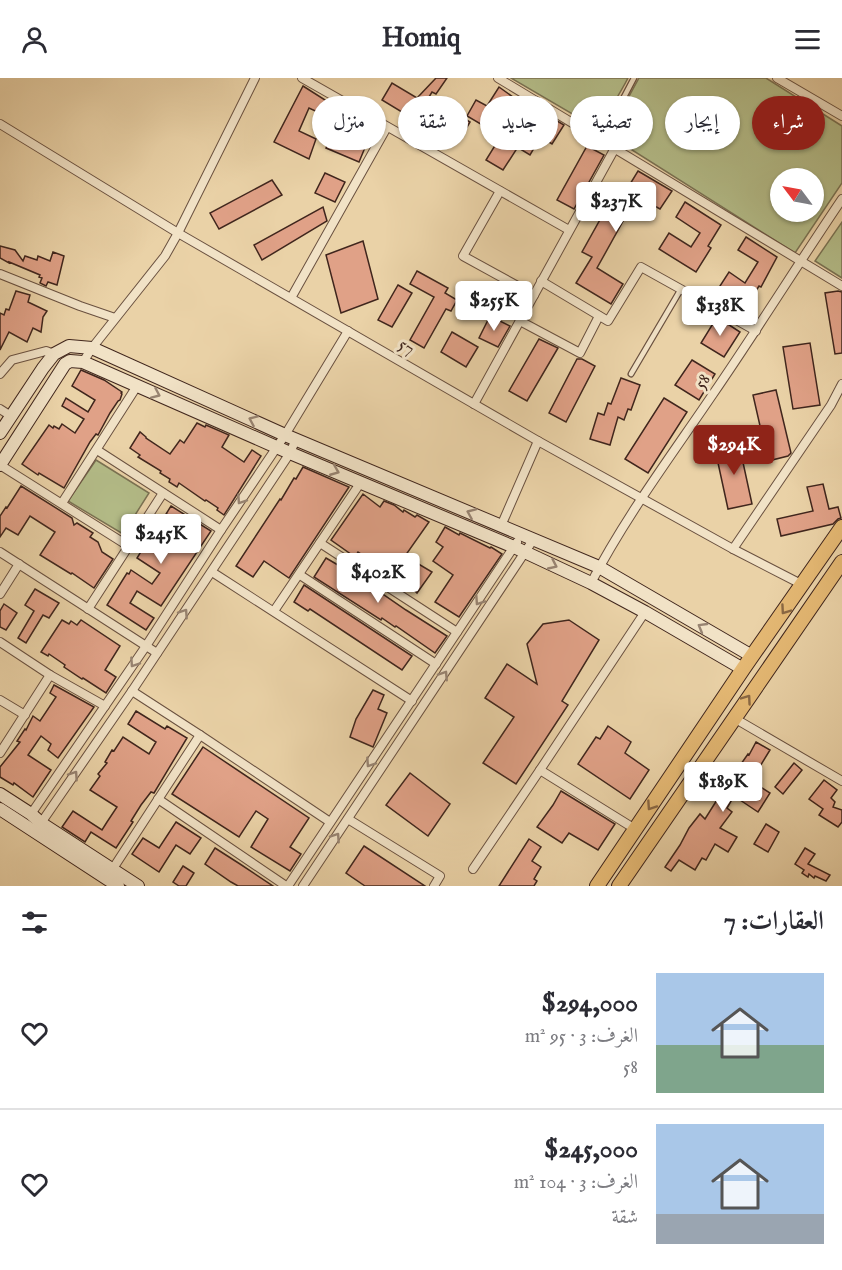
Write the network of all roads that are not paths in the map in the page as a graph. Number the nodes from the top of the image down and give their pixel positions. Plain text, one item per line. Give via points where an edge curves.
1 (255, 78) edge
2 (302, 78) edge
3 (498, 78) edge
4 (634, 78) edge
5 (777, 78) edge
6 (625, 96) edge
7 (842, 116) edge
8 (570, 121) edge
9 (0, 124) edge
10 (387, 127) junction
11 (614, 150) edge
12 (618, 150) edge
13 (500, 191) junction
14 (842, 199) edge
15 (569, 230) junction
16 (178, 234) junction
17 (801, 260) junction
18 (0, 274) edge
19 (541, 281) junction
20 (842, 286) edge
21 (681, 289) junction
22 (534, 295) junction
23 (291, 298) junction
24 (600, 316) junction
25 (115, 318) junction
26 (520, 321) junction
27 (348, 331) junction
28 (756, 331) junction
29 (92, 348) junction
30 (54, 354) junction
31 (83, 362) junction
32 (0, 374) edge
33 (631, 374) dead end
34 (842, 384) edge
35 (137, 386) junction
36 (474, 404) junction
37 (0, 409) edge
38 (11, 416) junction
39 (0, 433) edge
40 (291, 437) junction
41 (538, 441) junction
42 (277, 447) junction
43 (97, 450) junction
44 (290, 453) junction
45 (0, 465) edge
46 (361, 482) junction
47 (163, 493) junction
48 (642, 498) junction
49 (63, 503) junction
50 (501, 526) junction
51 (842, 527) edge
52 (221, 530) junction
53 (527, 537) junction
54 (320, 543) junction
55 (129, 546) junction
56 (520, 549) junction
57 (733, 549) junction
58 (0, 552) edge
59 (842, 562) edge
60 (19, 564) junction
61 (599, 567) junction
62 (212, 572) junction
63 (300, 574) junction
64 (591, 583) junction
65 (803, 585) junction
66 (0, 594) edge
67 (88, 609) junction
68 (274, 611) junction
69 (645, 612) junction
70 (457, 632) junction
71 (0, 642) edge
72 (146, 646) junction
73 (157, 653) junction
74 (752, 656) junction
75 (436, 664) junction
76 (743, 669) junction
77 (50, 675) junction
78 (132, 691) junction
79 (0, 700) edge
80 (412, 701) junction
81 (105, 706) junction
82 (25, 715) junction
83 (734, 718) junction
84 (200, 735) junction
85 (0, 753) edge
86 (540, 770) junction
87 (842, 781) edge
88 (0, 794) edge
89 (158, 799) junction
90 (0, 809) edge
91 (31, 814) junction
92 (348, 819) junction
93 (330, 822) junction
94 (41, 823) junction
95 (635, 829) junction
96 (473, 869) dead end
97 (112, 870) junction
98 (118, 886) edge
99 (138, 886) edge
100 (287, 886) edge
101 (303, 886) edge
102 (434, 886) edge
103 (597, 886) edge
104 (619, 886) edge

1 - 16 street
2 - 10 street
3 - 8 street
4 - 6 lane
5 - 7 street
9 - 16 street, 57
10 - 13 street
10 - 23 street
11 - 15 street
12 - 17 street
13 - 15 street
13 - 22 street via 463,256
14 - 17 street, 58
15 - 19 street
16 - 23 street, 57
16 - 25 street
17 - 20 street
17 - 28 street, 58
18 - 25 street
19 - 22 street
19 - 24 street
21 - 24 street via 641,267 608,321
21 - 28 street
21 - 33 lane
22 - 26 street
23 - 27 street, 57
24 - 26 street via 580,353
25 - 29 street
26 - 36 street
27 - 36 street, 57
27 - 40 street
28 - 48 street, 58
29 - 30 main road via 69,346
29 - 31 street
40 -> 29 main road
30 - 32 street via 46,351 12,360
30 - 38 main road
31 - 35 main road
31 - 45 main road via 65,364
34 - 57 street
35 -> 42 main road
35 - 43 street
36 - 41 street, 57
37 - 38 street
38 - 39 main road
40 - 42 street
40 - 44 street
50 -> 40 main road
41 - 48 street, 57
41 - 50 street
42 - 44 main road
42 -> 52 street
43 - 47 street
43 - 49 street
44 -> 46 main road
44 - 62 street
45 - 49 street
46 - 54 street
46 - 56 main road
47 - 52 street
47 - 55 street
48 - 57 street, 57
48 - 61 street, 58
49 - 55 street
50 - 53 main road
51 - 65 main road
52 - 72 street
53 - 56 street
53 - 61 main road
54 - 63 street
54 - 70 street
55 - 67 street
56 -> 64 main road
56 -> 70 street
92 -> 56 street
57 - 65 street, 57
58 - 60 street
83 -> 59 main road
60 - 66 street
60 - 67 street
61 - 64 street, 58
74 -> 61 main road
62 - 68 street
73 -> 62 street
63 - 68 street
63 - 75 street
64 - 69 main road
65 -> 74 main road
67 - 72 street
68 - 80 street
69 - 76 main road
69 - 86 street
70 - 75 street
71 - 77 street
72 - 73 street
72 -> 81 street
73 - 78 street
74 - 76 main road
75 - 80 street
76 -> 95 main road
77 - 81 street
77 - 82 street
78 - 84 street
94 -> 78 street
79 - 82 street
80 -> 93 street
81 - 91 street
82 - 85 street
83 - 87 street
83 - 104 main road
84 - 89 street
84 - 93 street
86 - 95 street
86 - 96 street
88 - 91 main road
89 - 97 street
89 - 100 street
90 - 98 main road
91 - 94 main road
101 -> 92 street
92 - 102 street via 440,876
93 - 100 street
94 - 97 main road
95 - 103 main road
97 - 99 main road

